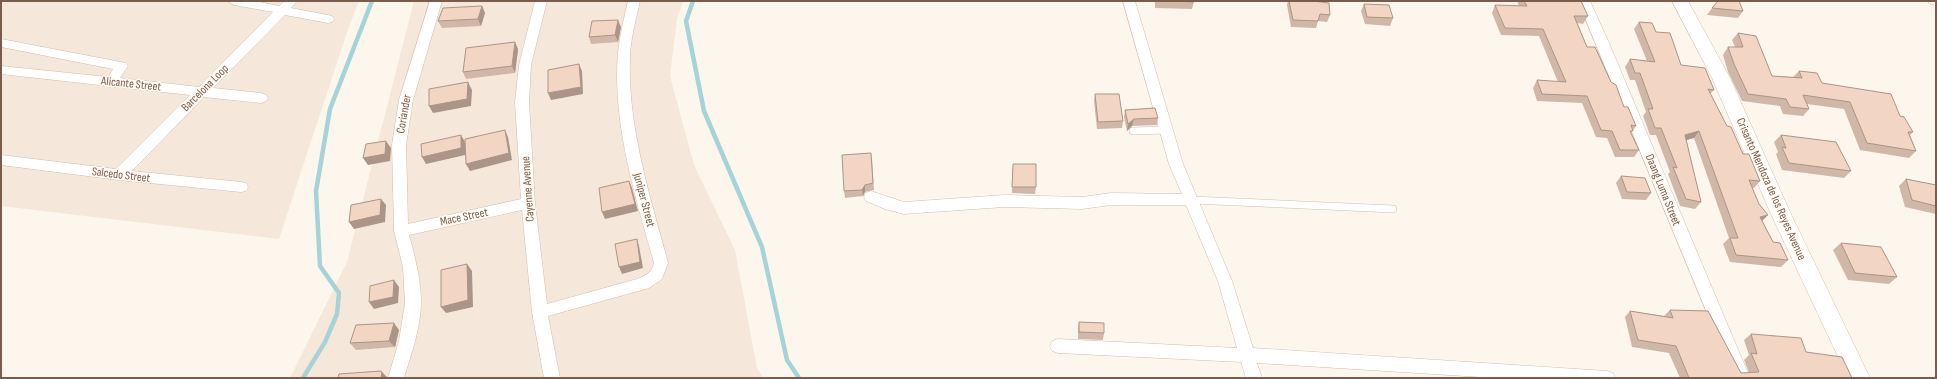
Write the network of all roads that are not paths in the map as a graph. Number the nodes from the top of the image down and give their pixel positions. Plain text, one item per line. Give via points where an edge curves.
1 (234, 1) edge
2 (436, 1) edge
3 (541, 1) edge
4 (634, 1) edge
5 (1129, 1) edge
6 (1584, 1) edge
7 (1680, 1) edge
8 (287, 6) edge
9 (328, 18) dead end
10 (1, 43) edge
11 (1, 70) edge
12 (111, 82) junction
13 (201, 92) junction
14 (261, 98) dead end
15 (1166, 130) junction
16 (1133, 131) dead end
17 (1, 160) edge
18 (119, 175) junction
19 (240, 187) dead end
20 (871, 197) dead end
21 (1192, 200) junction
22 (528, 203) junction
23 (1393, 210) dead end
24 (401, 231) junction
25 (540, 312) junction
26 (1058, 346) dead end
27 (1248, 355) junction
28 (396, 378) edge
29 (552, 378) edge
30 (1254, 378) edge
31 (1607, 378) edge
32 (1742, 378) edge
33 (1859, 378) edge

1 - 8 street
2 - 24 street, Coriander via 414,69 400,137
3 - 22 street, Cayenne Avenue via 525,65 522,102
4 - 25 street, Juniper Street via 624,60 625,95 632,154 662,263 660,272 653,280 639,285
5 - 15 street
6 - 32 street, Daang Luma Street
7 - 33 main road, Crisanto Mendoza de los Reyes Avenue via 1721,78 1780,212
8 - 9 street
8 - 13 street, Barcelona Loop
10 - 12 street via 122,66
11 - 12 street, Alicante Street
12 - 13 street, Alicante Street
13 - 14 street, Alicante Street
13 - 18 street, Barcelona Loop
15 - 16 lane
15 - 21 street via 1176,164
17 - 18 street, Salcedo Street
18 - 19 street, Salcedo Street
20 - 21 street via 904,208 1004,201 1082,203 1111,199
21 - 23 lane
21 - 27 street via 1225,281
22 - 24 street, Mace Street
22 - 25 street, Cayenne Avenue
24 - 28 street, Coriander via 410,267 413,304 407,341
25 - 29 street, Cayenne Avenue
26 - 27 street
27 - 30 street
27 - 31 street

